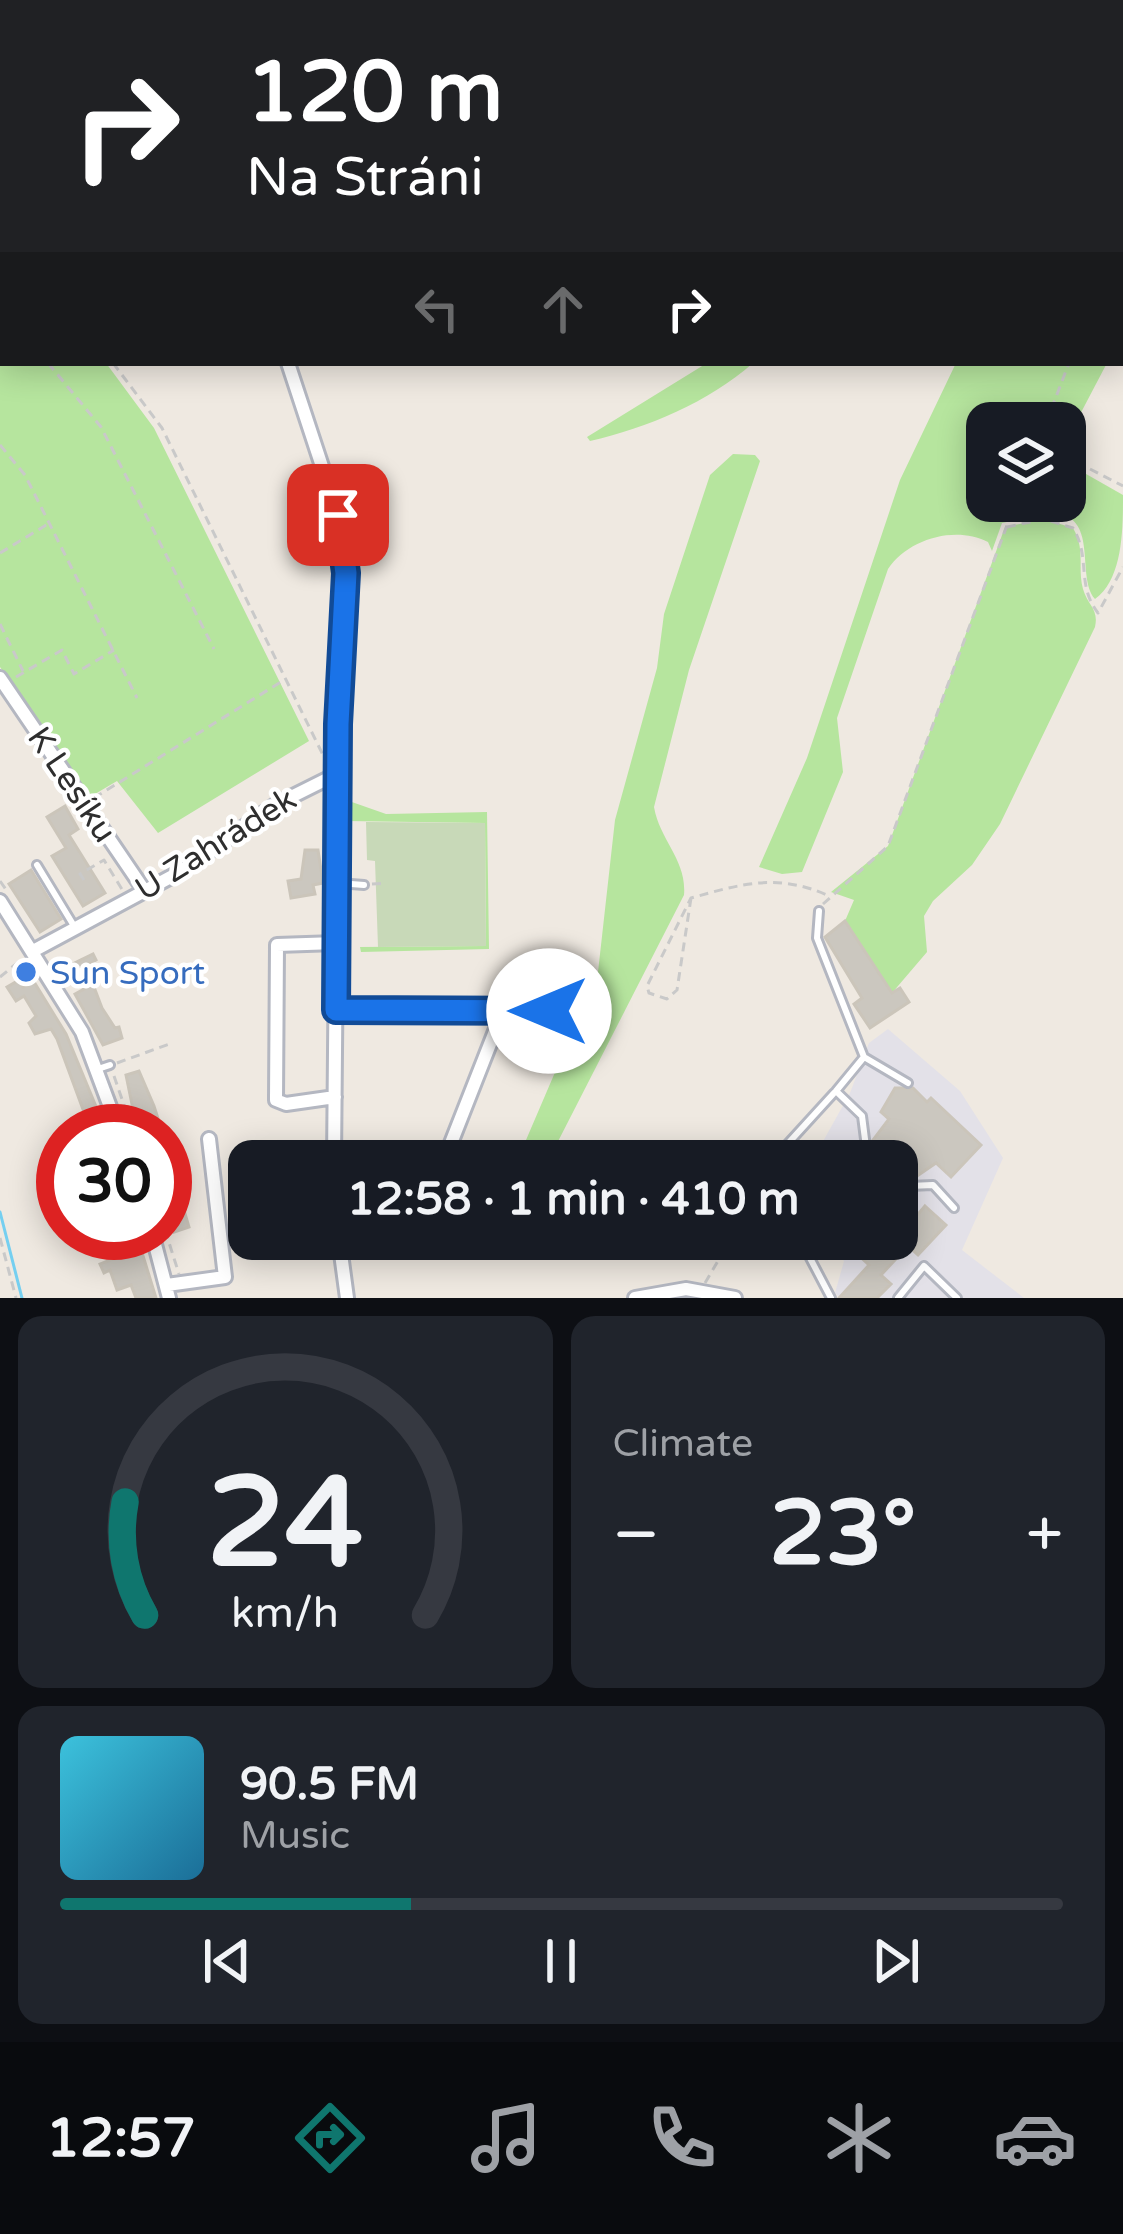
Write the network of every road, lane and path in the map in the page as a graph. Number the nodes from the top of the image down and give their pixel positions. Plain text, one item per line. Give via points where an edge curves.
1 (50, 366) edge
2 (115, 366) edge
3 (289, 366) edge
4 (1068, 366) edge
5 (1054, 402) edge
6 (0, 445) edge
7 (1090, 469) dead end
8 (1123, 486) edge
9 (1008, 522) edge
10 (50, 523) junction
11 (1006, 527) junction
12 (0, 554) edge
13 (1123, 567) edge
14 (0, 624) edge
15 (114, 650) junction
16 (214, 650) dead end
17 (24, 673) junction
18 (284, 680) junction
19 (2, 682) edge
20 (137, 698) dead end
21 (337, 771) junction
22 (88, 802) junction
23 (37, 865) dead end
24 (0, 880) edge
25 (84, 880) dead end
26 (336, 883) junction
27 (387, 883) dead end
28 (364, 885) joint
29 (144, 890) junction
30 (829, 896) junction
31 (128, 898) junction
32 (691, 898) junction
33 (6, 900) edge
34 (819, 911) joint
35 (74, 926) junction
36 (337, 943) junction
37 (25, 949) junction
38 (0, 977) edge
39 (336, 1010) junction
40 (503, 1011) junction
41 (549, 1011) dead end
42 (172, 1043) dead end
43 (864, 1057) junction
44 (104, 1067) junction
45 (908, 1083) dead end
46 (836, 1091) junction
47 (335, 1097) junction
48 (113, 1104) edge
49 (121, 1104) edge
50 (209, 1139) dead end
51 (334, 1140) edge
52 (452, 1140) edge
53 (791, 1140) edge
54 (865, 1140) edge
55 (918, 1186) edge
56 (954, 1208) dead end
57 (0, 1238) edge
58 (341, 1260) edge
59 (719, 1260) edge
60 (811, 1260) edge
61 (172, 1287) edge
62 (702, 1291) junction
63 (666, 1294) edge
64 (16, 1298) edge
65 (346, 1298) edge
66 (635, 1298) edge
67 (735, 1298) edge
68 (831, 1298) edge
69 (898, 1298) edge
70 (957, 1298) edge

1 - 16 path via 101,427
2 - 18 path via 162,428
3 - 21 street via 338,515 346,573
4 - 5 path
6 - 10 path
7 - 8 path
9 - 11 path
10 - 12 path
10 - 15 path
11 - 13 path via 1044,519 1073,528 1085,596 1098,614
11 - 30 path via 888,846
14 - 17 path
15 - 17 path via 74,674 62,650
15 - 20 path
17 - 19 path
18 - 21 path via 313,743
18 - 22 path
19 - 22 street, K Lesíku
21 - 26 street
21 - 29 street, U Zahrádek
22 - 29 street, K Lesíku
23 - 35 lane
24 - 33 path
25 - 31 path via 80,874 104,860
26 - 28 lane
26 - 36 street
27 - 28 path
29 - 31 street, U Zahrádek
30 - 32 path via 791,881 757,880
30 - 34 path
31 - 35 street, U Zahrádek
32 - 32 path via 646,986 656,997 677,990
33 - 37 street
34 - 43 lane via 817,938
35 - 37 street, U Zahrádek
36 - 39 street
36 - 47 street via 277,945 273,1005 276,1100
37 - 38 path
37 - 44 street
39 - 40 street
39 - 47 street
40 - 41 street
40 - 52 street
42 - 44 path
43 - 45 lane
43 - 46 lane
44 - 48 street
44 - 49 path
46 - 53 lane
46 - 54 lane via 862,1116
47 - 51 street
50 - 61 street via 225,1276
55 - 56 lane via 933,1185
57 - 64 path
58 - 65 street
59 - 62 path
60 - 68 lane
62 - 63 street
62 - 67 street
63 - 66 street
69 - 70 lane via 924,1266

